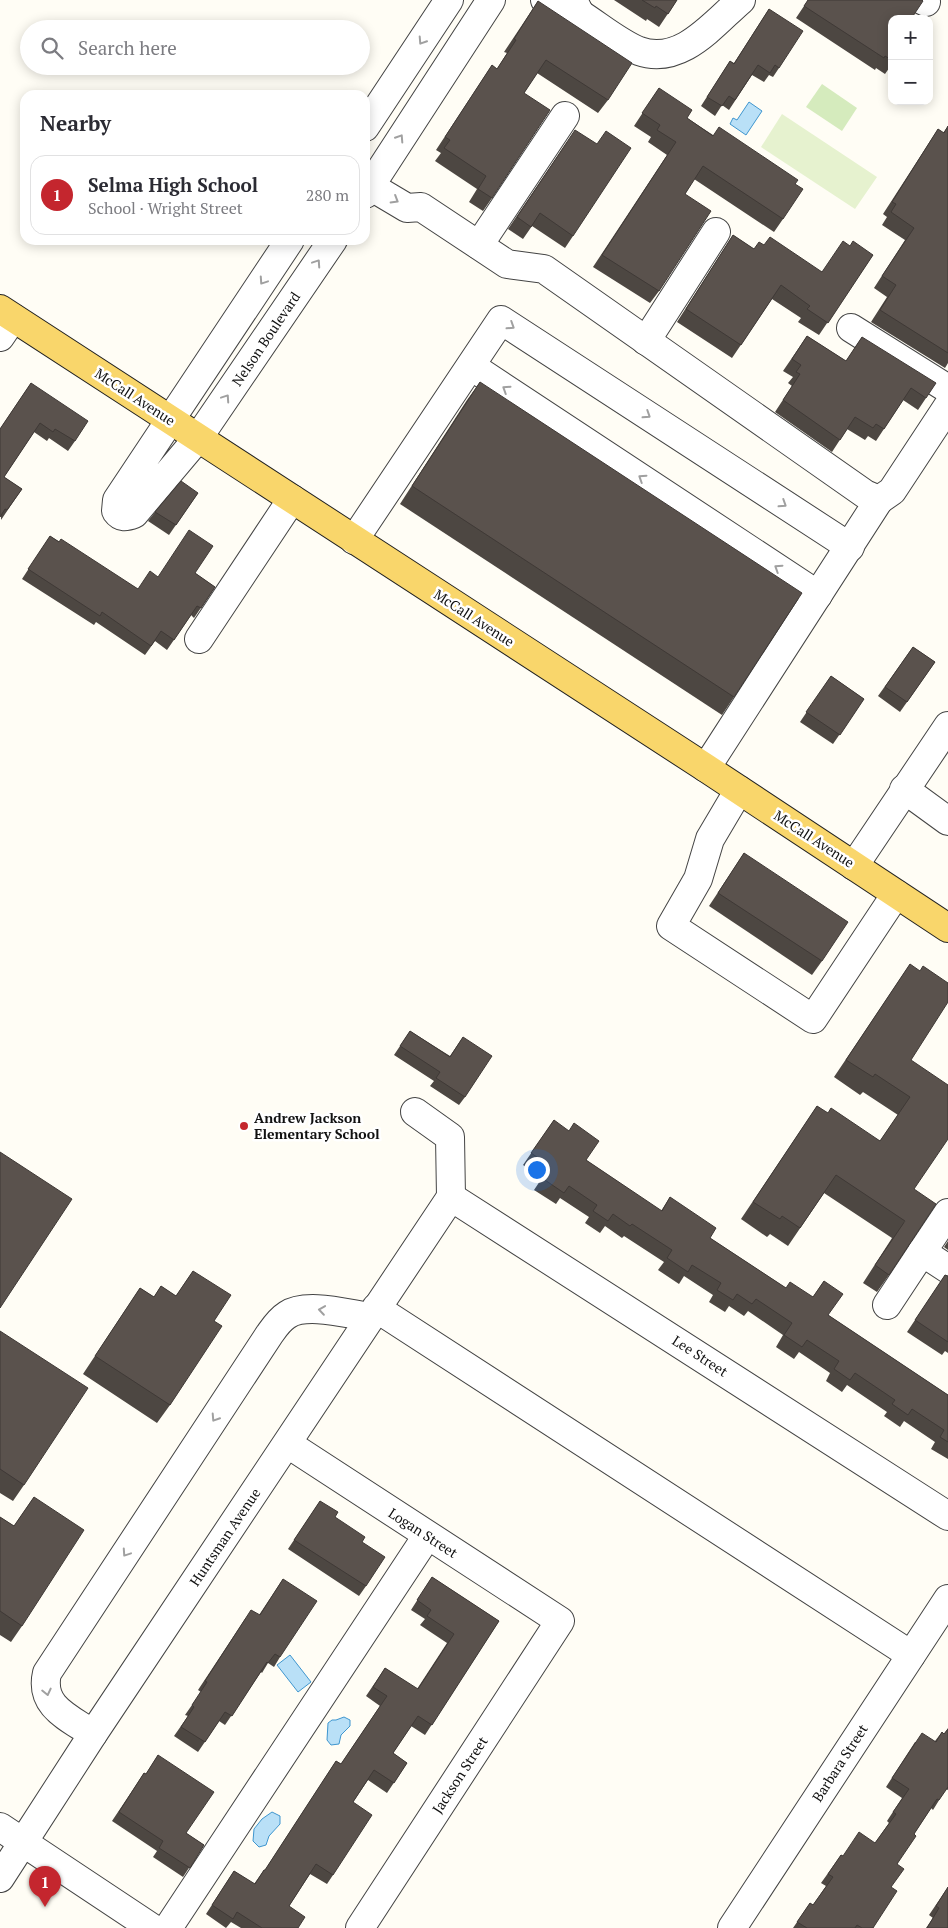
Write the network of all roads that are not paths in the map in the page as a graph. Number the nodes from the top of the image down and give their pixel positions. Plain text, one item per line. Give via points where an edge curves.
1 (448, 0) edge
2 (491, 0) edge
3 (545, 0) edge
4 (741, 0) edge
5 (577, 7) edge
6 (565, 116) dead end
7 (370, 119) edge
8 (371, 180) edge
9 (716, 232) dead end
10 (287, 245) edge
11 (330, 245) edge
12 (479, 245) junction
13 (4, 321) edge
14 (851, 328) dead end
15 (646, 340) junction
16 (471, 366) junction
17 (948, 389) edge
18 (948, 406) edge
19 (170, 420) junction
20 (198, 438) junction
21 (292, 499) junction
22 (879, 500) junction
23 (354, 540) junction
24 (850, 547) junction
25 (818, 595) junction
26 (199, 639) dead end
27 (948, 726) edge
28 (706, 768) junction
29 (904, 789) junction
30 (739, 790) junction
31 (948, 821) edge
32 (854, 866) junction
33 (896, 894) junction
34 (948, 928) edge
35 (415, 1112) dead end
36 (451, 1196) junction
37 (948, 1213) edge
38 (922, 1252) junction
39 (948, 1269) edge
40 (887, 1305) dead end
41 (373, 1312) junction
42 (288, 1444) junction
43 (948, 1516) edge
44 (427, 1536) junction
45 (948, 1599) edge
46 (560, 1621) joint
47 (911, 1655) junction
48 (94, 1734) junction
49 (0, 1827) edge
50 (24, 1842) junction
51 (0, 1878) edge
52 (152, 1928) edge
53 (168, 1928) edge
54 (360, 1928) edge
55 (732, 1928) edge

1 -> 7 street
8 -> 2 street
3 - 5 street via 566,14
4 - 5 street via 689,44 679,50 659,54 632,47
6 - 12 street
8 - 12 street via 407,208 421,207
9 - 15 street
10 -> 19 street
20 -> 11 street, Nelson Boulevard
12 - 15 street via 507,264 544,269
13 - 19 main road, McCall Avenue
14 - 17 street
15 - 22 street via 865,494
16 - 23 street
16 -> 24 street via 501,320
25 -> 16 street
18 - 22 street via 892,491
19 - 20 main road, McCall Avenue
19 - 20 street, Nelson Boulevard via 116,500 119,514 134,514
20 - 21 main road, McCall Avenue
21 - 23 main road, McCall Avenue
21 - 26 street
22 - 24 street
23 - 28 main road, McCall Avenue
24 - 25 street
25 - 28 street
27 - 29 street
28 - 30 main road, McCall Avenue
29 - 31 street
29 - 32 street
30 - 32 main road, McCall Avenue
30 - 33 street via 710,838 698,879 671,926 813,1018
32 - 33 main road, McCall Avenue
33 - 34 main road, McCall Avenue
35 - 36 street via 450,1137
36 - 41 street, Huntsman Avenue
36 - 43 street, Lee Street
37 - 38 street
38 - 39 street
38 - 40 street
41 - 42 street, Huntsman Avenue
41 - 47 street
41 -> 48 street via 296,1310 269,1335 47,1673 45,1689 51,1704
42 - 44 street, Logan Street
42 - 48 street, Huntsman Avenue
44 - 46 street, Logan Street
44 - 53 street
45 - 47 street, Barbara Street
46 - 54 street, Jackson Street
47 - 55 street, Barbara Street
48 - 50 street, Huntsman Avenue
49 - 50 street
50 - 51 street, Huntsman Avenue
50 - 52 street

